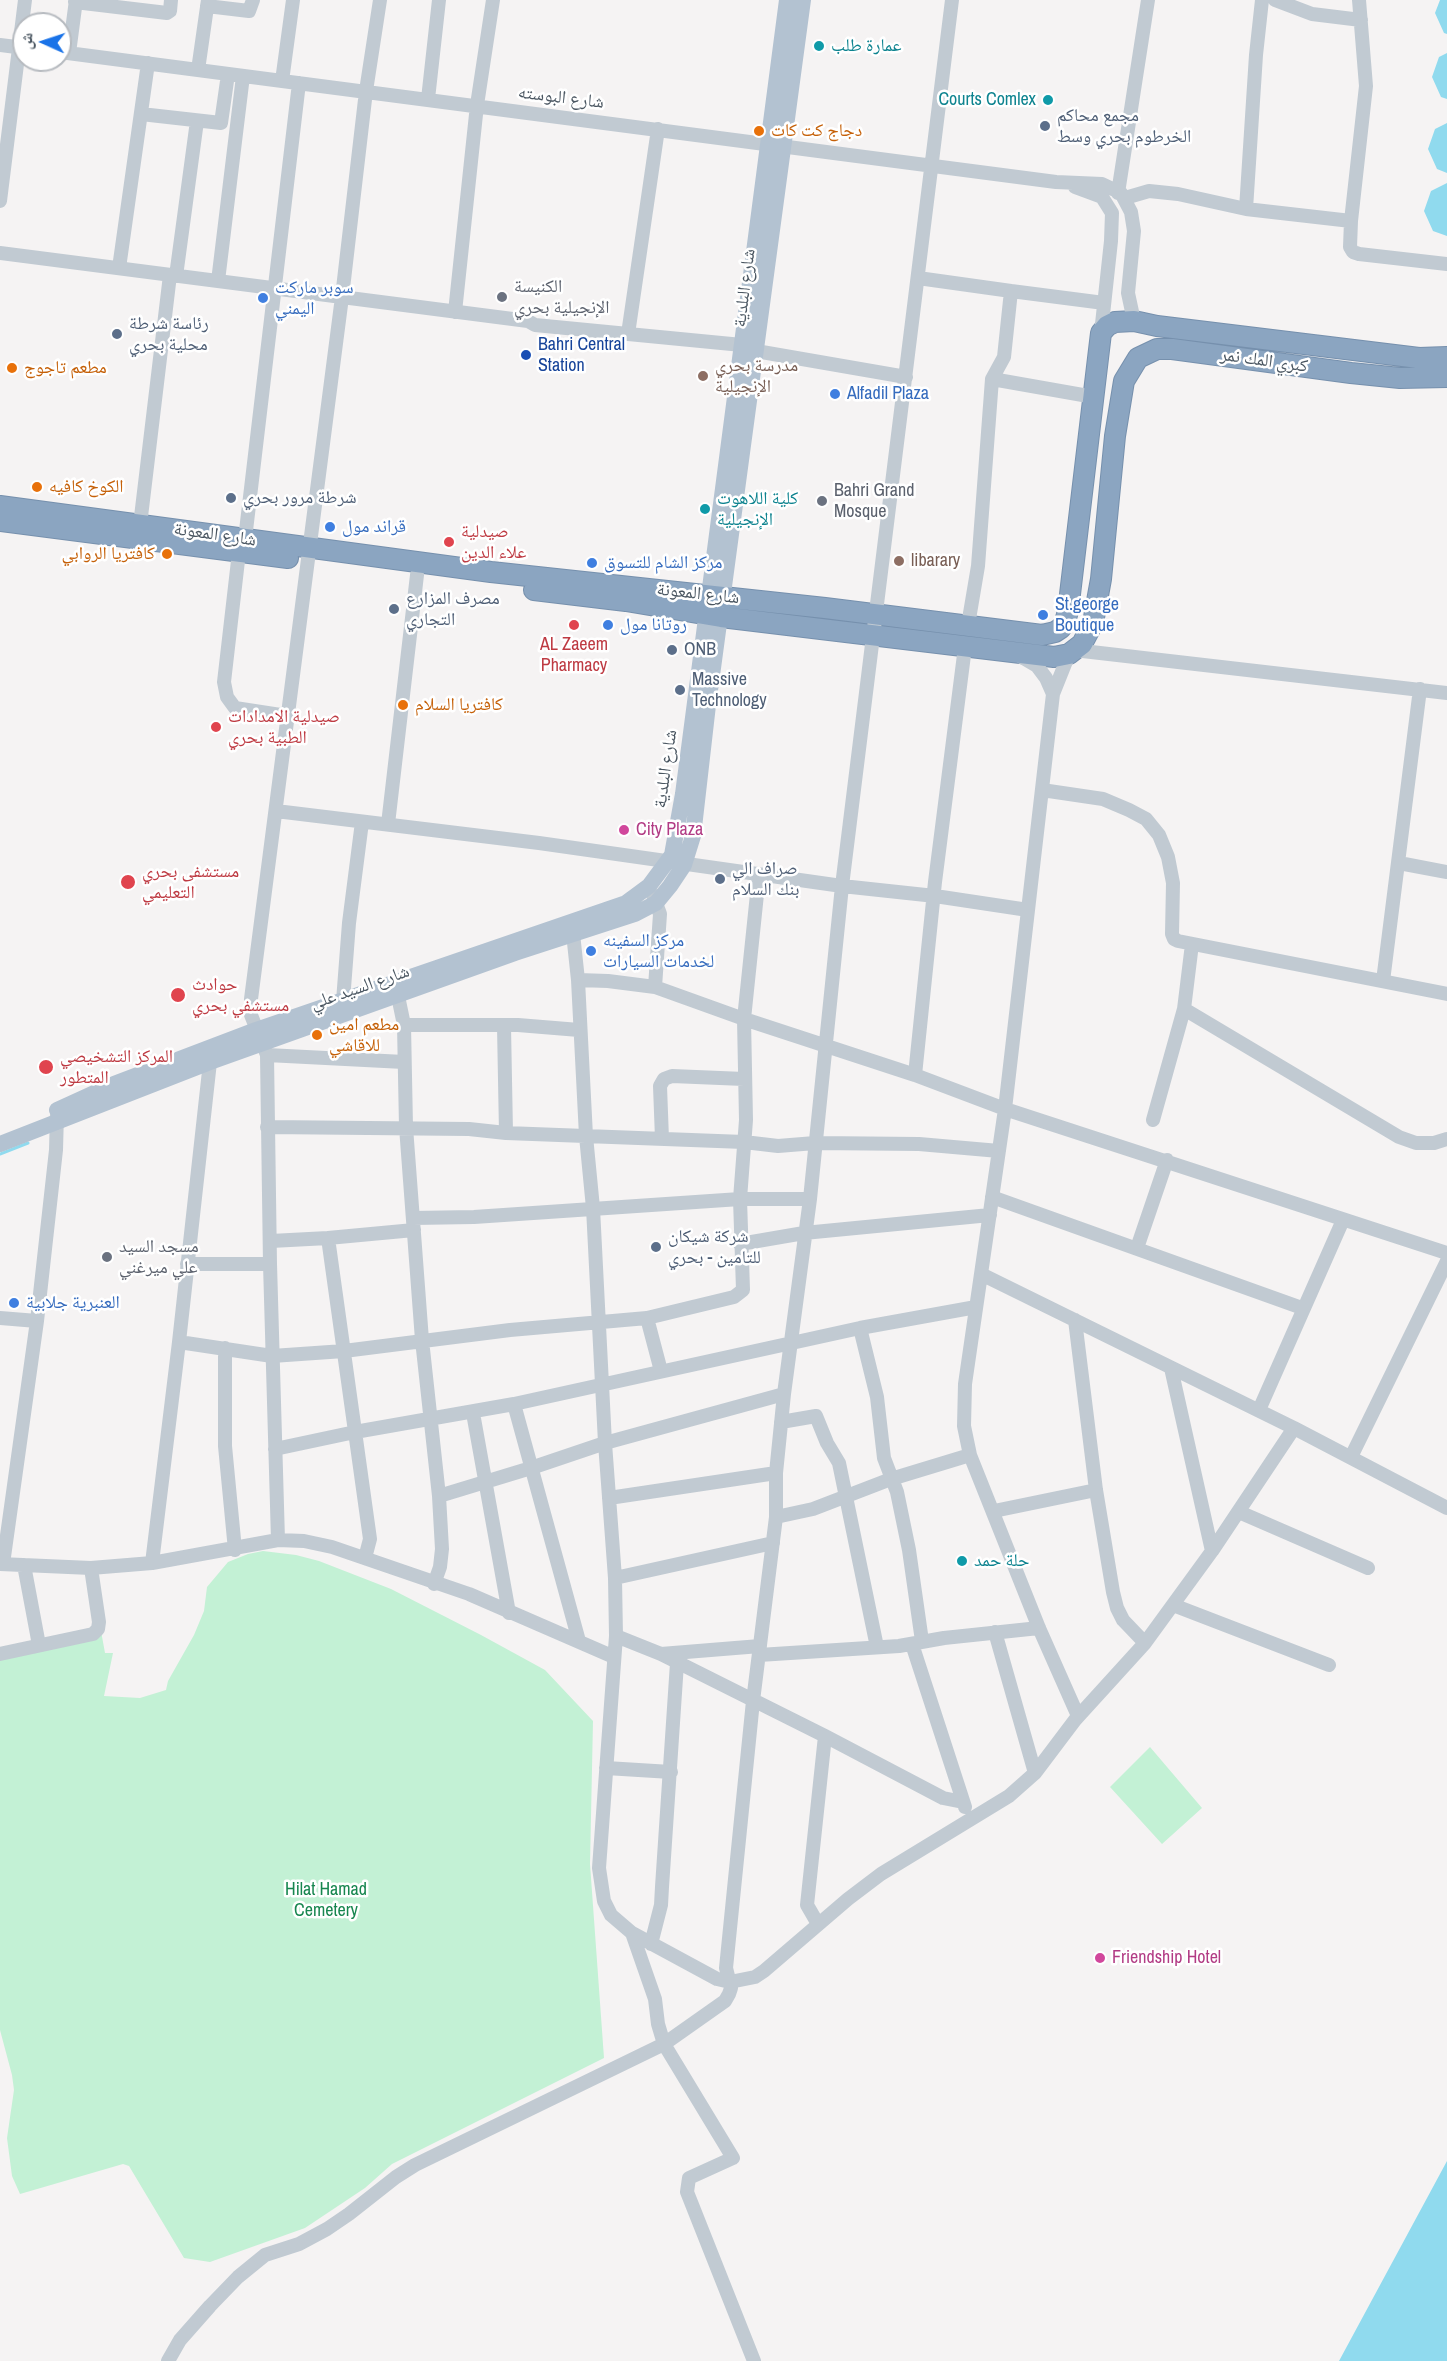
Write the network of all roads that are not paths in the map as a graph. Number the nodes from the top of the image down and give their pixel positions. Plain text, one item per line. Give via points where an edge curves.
1 (171, 0) edge
2 (253, 0) edge
3 (293, 0) edge
4 (380, 0) edge
5 (439, 0) edge
6 (493, 0) edge
7 (787, 0) edge
8 (803, 0) edge
9 (952, 0) edge
10 (1148, 0) edge
11 (1262, 0) edge
12 (1275, 0) edge
13 (1359, 0) edge
14 (75, 1) edge
15 (207, 3) edge
16 (117, 4) edge
17 (142, 5) edge
18 (72, 17) edge
19 (1361, 20) junction
20 (72, 54) edge
21 (148, 63) junction
22 (198, 70) junction
23 (19, 72) edge
24 (228, 74) junction
25 (243, 76) junction
26 (282, 81) junction
27 (299, 82) junction
28 (366, 91) junction
29 (428, 99) junction
30 (477, 105) junction
31 (141, 114) junction
32 (197, 120) junction
33 (658, 129) junction
34 (776, 144) junction
35 (932, 165) junction
36 (1056, 182) junction
37 (1121, 195) junction
38 (0, 201) edge
39 (1246, 209) junction
40 (1351, 221) junction
41 (0, 253) edge
42 (1447, 264) edge
43 (119, 268) junction
44 (173, 275) junction
45 (918, 278) junction
46 (218, 281) junction
47 (274, 288) junction
48 (1011, 291) junction
49 (342, 297) junction
50 (1104, 303) junction
51 (455, 312) junction
52 (1134, 321) junction
53 (1101, 333) junction
54 (628, 334) junction
55 (749, 348) junction
56 (1447, 357) edge
57 (1097, 362) junction
58 (1128, 371) junction
59 (906, 377) junction
60 (1447, 377) edge
61 (992, 379) junction
62 (1094, 397) junction
63 (0, 506) edge
64 (0, 521) edge
65 (140, 525) junction
66 (242, 545) junction
67 (309, 554) junction
68 (417, 575) junction
69 (715, 606) junction
70 (877, 615) junction
71 (968, 626) junction
72 (875, 635) junction
73 (964, 647) junction
74 (1072, 652) junction
75 (1016, 653) junction
76 (1420, 689) junction
77 (1447, 693) edge
78 (1053, 694) junction
79 (701, 704) junction
80 (287, 716) junction
81 (1042, 790) junction
82 (276, 811) junction
83 (362, 822) junction
84 (388, 824) junction
85 (667, 862) junction
86 (1399, 863) junction
87 (684, 865) junction
88 (1447, 872) edge
89 (759, 875) junction
90 (649, 886) junction
91 (842, 886) junction
92 (935, 896) junction
93 (656, 903) junction
94 (1028, 910) junction
95 (573, 928) junction
96 (1191, 944) junction
97 (578, 980) junction
98 (1383, 981) junction
99 (654, 987) junction
100 (1447, 994) edge
101 (398, 996) junction
102 (343, 1001) junction
103 (1184, 1009) junction
104 (744, 1019) junction
105 (404, 1025) junction
106 (504, 1026) junction
107 (579, 1030) junction
108 (262, 1043) junction
109 (824, 1044) junction
110 (210, 1062) junction
111 (404, 1062) junction
112 (915, 1074) junction
113 (744, 1079) junction
114 (1005, 1109) junction
115 (57, 1116) junction
116 (1153, 1120) dead end
117 (267, 1126) junction
118 (406, 1127) junction
119 (0, 1132) edge
120 (506, 1132) junction
121 (586, 1136) junction
122 (662, 1139) junction
123 (1447, 1139) edge
124 (744, 1142) junction
125 (814, 1143) junction
126 (0, 1144) edge
127 (999, 1151) junction
128 (1167, 1160) junction
129 (992, 1197) junction
130 (740, 1199) junction
131 (810, 1199) junction
132 (593, 1208) junction
133 (990, 1215) junction
134 (1343, 1220) junction
135 (414, 1224) junction
136 (804, 1233) junction
137 (328, 1238) junction
138 (271, 1241) junction
139 (741, 1244) junction
140 (1137, 1248) junction
141 (1447, 1252) edge
142 (1447, 1261) edge
143 (187, 1264) junction
144 (270, 1264) junction
145 (981, 1274) junction
146 (976, 1307) junction
147 (1302, 1308) junction
148 (0, 1318) edge
149 (647, 1318) junction
150 (1076, 1320) junction
151 (37, 1321) junction
152 (599, 1324) junction
153 (860, 1328) junction
154 (422, 1340) junction
155 (179, 1342) junction
156 (790, 1343) junction
157 (225, 1348) junction
158 (344, 1350) junction
159 (272, 1356) junction
160 (1172, 1368) junction
161 (661, 1371) junction
162 (602, 1384) junction
163 (784, 1394) junction
164 (514, 1404) junction
165 (1258, 1410) junction
166 (473, 1413) junction
167 (430, 1420) junction
168 (781, 1422) junction
169 (1294, 1428) junction
170 (355, 1432) junction
171 (605, 1443) junction
172 (275, 1449) junction
173 (970, 1455) junction
174 (1351, 1457) junction
175 (531, 1468) junction
176 (776, 1473) junction
177 (891, 1479) junction
178 (485, 1482) junction
179 (1096, 1490) junction
180 (439, 1496) junction
181 (847, 1497) junction
182 (609, 1498) junction
183 (1447, 1508) edge
184 (994, 1511) junction
185 (1239, 1512) junction
186 (776, 1517) junction
187 (278, 1540) junction
188 (773, 1543) junction
189 (235, 1550) junction
190 (1212, 1551) junction
191 (365, 1558) junction
192 (152, 1563) junction
193 (2, 1564) edge
194 (24, 1565) junction
195 (91, 1568) junction
196 (1368, 1568) dead end
197 (615, 1578) junction
198 (434, 1584) junction
199 (1173, 1605) junction
200 (509, 1613) junction
201 (1039, 1628) junction
202 (995, 1632) junction
203 (616, 1636) junction
204 (579, 1641) junction
205 (917, 1642) junction
206 (1145, 1643) junction
207 (39, 1645) junction
208 (877, 1647) junction
209 (759, 1650) junction
210 (0, 1654) edge
211 (661, 1654) junction
212 (614, 1657) junction
213 (677, 1663) junction
214 (1329, 1665) dead end
215 (753, 1701) junction
216 (1078, 1716) junction
217 (825, 1736) junction
218 (606, 1768) junction
219 (671, 1772) junction
220 (1035, 1773) junction
221 (963, 1802) junction
222 (972, 1819) junction
223 (818, 1924) junction
224 (632, 1933) junction
225 (651, 1944) junction
226 (730, 1982) junction
227 (664, 2044) junction
228 (168, 2361) edge
229 (754, 2361) edge

1 - 17 street via 168,13
2 - 15 street via 249,11
3 - 26 street
4 - 28 street
5 - 29 street
6 - 30 street
7 - 34 main road, شارع البلدية
8 - 34 main road, شارع البلدية
9 - 35 street
10 - 37 street
11 - 39 street
12 - 19 street via 1312,14
13 - 19 street
14 - 16 street
14 - 18 street
15 - 22 street
16 - 17 street
19 - 40 street via 1366,86
20 - 21 street, شارع البوسته
21 - 22 street, شارع البوسته
21 - 31 street
22 - 24 street, شارع البوسته
23 - 38 street
24 - 25 street, شارع البوسته
24 - 32 street via 221,123
25 - 26 street, شارع البوسته
25 - 46 street
26 - 27 street, شارع البوسته
27 - 28 street, شارع البوسته
27 - 47 street
28 - 29 street, شارع البوسته
28 - 49 street
29 - 30 street, شارع البوسته
30 - 33 street, شارع البوسته
30 - 51 street
31 - 32 street
31 - 43 street
32 - 44 street
33 - 34 street, شارع البوسته
33 - 54 street
34 - 35 street, شارع البوسته
34 - 55 main road, شارع البلدية
35 - 36 street, شارع البوسته
35 - 45 street
36 - 37 street via 1102,184
36 - 50 street via 1102,197 1112,213
37 - 39 street via 1149,191 1178,194
37 - 52 street via 1133,220 1128,293
39 - 40 street
40 - 42 street via 1353,252
41 - 43 street
43 - 44 street
44 - 46 street
44 - 65 street
45 - 48 street
45 - 59 street
46 - 47 street
47 - 49 street
47 - 66 street
48 - 50 street
48 - 61 street via 1004,357
49 - 51 street
49 - 67 street
50 - 53 street
51 - 54 street
52 - 53 highway via 1115,322
52 - 56 highway, كبري المك نمر via 1419,358
53 - 57 highway, شارع المعونة
54 - 55 street
55 - 59 street
55 - 69 main road, شارع البلدية
57 - 58 highway via 1110,375
57 - 62 highway, شارع المعونة
58 - 60 highway, كبري المك نمر via 1138,358 1165,349 1400,378
58 - 74 highway via 1093,623 1088,636
59 - 70 street
61 - 62 street
61 - 71 street via 978,566
62 - 71 highway, شارع المعونة via 1065,622 1055,632 1042,635
63 - 65 highway, شارع المعونة
64 - 66 highway, شارع المعونة
65 - 66 highway, شارع المعونة
66 - 67 highway, شارع المعونة
66 - 80 street via 224,682 227,698 236,708
67 - 68 highway, شارع المعونة
67 - 69 highway, شارع المعونة via 491,572
67 - 80 street
68 - 69 highway, شارع المعونة via 626,601
68 - 84 street
69 - 70 highway, شارع المعونة
69 - 72 highway, شارع المعونة
69 - 79 main road, شارع البلدية
70 - 71 highway, شارع المعونة
70 - 72 street
72 - 73 highway, شارع المعونة
72 - 91 street
73 - 75 highway, شارع المعونة
73 - 92 street
74 - 75 highway, شارع المعونة via 1054,657
74 - 76 street
74 - 78 street
75 - 78 street via 1037,666
76 - 77 street
76 - 86 street
78 - 81 street
79 - 85 main road, شارع البلدية via 675,845
79 - 87 main road, شارع البلدية via 693,836
80 - 82 street
81 - 94 street
81 - 96 street via 1103,800 1146,819 1159,835 1168,857 1173,883 1174,939
82 - 83 street
82 - 108 street via 251,999 251,1015
83 - 84 street
83 - 102 street
84 - 85 street
85 - 87 street
85 - 90 main road, شارع السيد علي
86 - 88 street
86 - 98 street
87 - 89 street
87 - 93 main road, شارع السيد علي
89 - 91 street
89 - 104 street
90 - 93 street
90 - 95 main road, شارع السيد علي via 626,903
91 - 92 street
91 - 109 street
92 - 94 street
92 - 112 street
93 - 95 main road, شارع السيد علي via 635,914
93 - 99 street via 660,933
94 - 114 street
95 - 97 street
95 - 101 main road, شارع السيد علي
95 - 102 main road, شارع السيد علي
96 - 98 street
96 - 103 street
97 - 99 street
97 - 107 street
98 - 100 street
99 - 104 street
101 - 105 street
101 - 108 main road, شارع السيد علي
102 - 108 main road, شارع السيد علي
103 - 116 street
103 - 123 street via 1399,1137 1416,1143
104 - 109 street
104 - 113 street
105 - 106 street
105 - 111 street
106 - 107 street
106 - 120 street
107 - 121 street
108 - 110 main road, شارع السيد علي
108 - 111 street
108 - 115 main road, شارع السيد علي via 114,1084
108 - 117 street
109 - 112 street
109 - 125 street
110 - 115 main road, شارع السيد علي
110 - 143 street
111 - 118 street
112 - 114 street
113 - 122 street via 664,1079 660,1086
113 - 124 street
114 - 127 street
114 - 128 street
115 - 119 main road, شارع السيد علي
115 - 126 main road, شارع السيد علي
115 - 151 street
117 - 118 street
117 - 138 street
118 - 120 street
118 - 135 street
120 - 121 street
121 - 122 street
121 - 132 street
122 - 124 street
124 - 125 street via 778,1146
124 - 130 street
125 - 127 street via 919,1144
125 - 131 street
127 - 129 street
128 - 134 street
128 - 140 street
129 - 133 street
129 - 140 street
130 - 131 street
130 - 132 street
130 - 139 street
131 - 136 street
132 - 135 street
132 - 152 street
133 - 136 street
133 - 145 street
134 - 141 street
134 - 147 street
135 - 137 street
135 - 154 street
136 - 139 street
136 - 156 street
137 - 138 street
137 - 158 street
138 - 144 street
139 - 149 street via 743,1290 734,1297
140 - 147 street
142 - 174 street
143 - 144 street
143 - 155 street
144 - 159 street
145 - 146 street
145 - 150 street
146 - 153 street
146 - 173 street via 965,1384 966,1444
147 - 165 street
148 - 151 street
149 - 152 street
149 - 161 street
150 - 160 street
150 - 179 street
151 - 193 street
152 - 154 street
152 - 162 street
153 - 156 street
153 - 177 street
154 - 158 street
154 - 167 street
155 - 157 street
155 - 192 street
156 - 161 street
156 - 163 street
157 - 159 street
157 - 189 street via 225,1446
158 - 159 street
158 - 170 street
159 - 172 street
160 - 165 street
160 - 190 street
161 - 162 street
162 - 164 street
162 - 171 street
163 - 168 street
163 - 171 street
164 - 166 street
164 - 175 street
165 - 169 street
166 - 167 street
166 - 178 street
167 - 170 street
167 - 180 street
168 - 176 street
168 - 181 street via 816,1416 839,1462
169 - 174 street
169 - 185 street
170 - 172 street
170 - 191 street via 370,1539
171 - 175 street
171 - 182 street
172 - 187 street
173 - 177 street
173 - 184 street
174 - 183 street
175 - 178 street
175 - 204 street
176 - 182 street
176 - 186 street
177 - 181 street
177 - 205 street via 909,1550
178 - 180 street
178 - 200 street
179 - 184 street
179 - 206 street via 1117,1608
180 - 198 street via 442,1549
181 - 186 street
181 - 208 street
182 - 197 street
184 - 201 street
185 - 190 street
185 - 196 street
186 - 188 street
187 - 189 street
187 - 191 street via 304,1541
188 - 197 street
188 - 209 street
189 - 192 street
190 - 199 street
191 - 198 street
192 - 195 street
193 - 194 street
194 - 195 street
194 - 207 street
195 - 207 street via 98,1629 93,1634
197 - 203 street
198 - 200 street via 469,1594
199 - 206 street
199 - 214 street
200 - 204 street
201 - 202 street
201 - 216 street
202 - 205 street
202 - 220 street
203 - 211 street
203 - 212 street
204 - 212 street
205 - 208 street
205 - 221 street
206 - 216 street
207 - 210 street
208 - 209 street
209 - 211 street
209 - 215 street
211 - 213 street
212 - 218 street
213 - 215 street
213 - 219 street
215 - 217 street
215 - 226 street via 726,1968
216 - 220 street
217 - 221 street via 943,1798
217 - 223 street via 807,1905
218 - 219 street
218 - 224 street via 601,1887 611,1915
219 - 225 street via 661,1905
220 - 222 street via 1009,1796
221 - 222 street
222 - 223 street via 881,1874
223 - 226 street via 764,1971
224 - 225 street
224 - 227 street via 655,1999
225 - 226 street
226 - 227 street via 725,2001
227 - 228 street via 415,2165 327,2229 299,2244 265,2255 210,2306 180,2340
227 - 229 street via 733,2158 689,2178 687,2192

